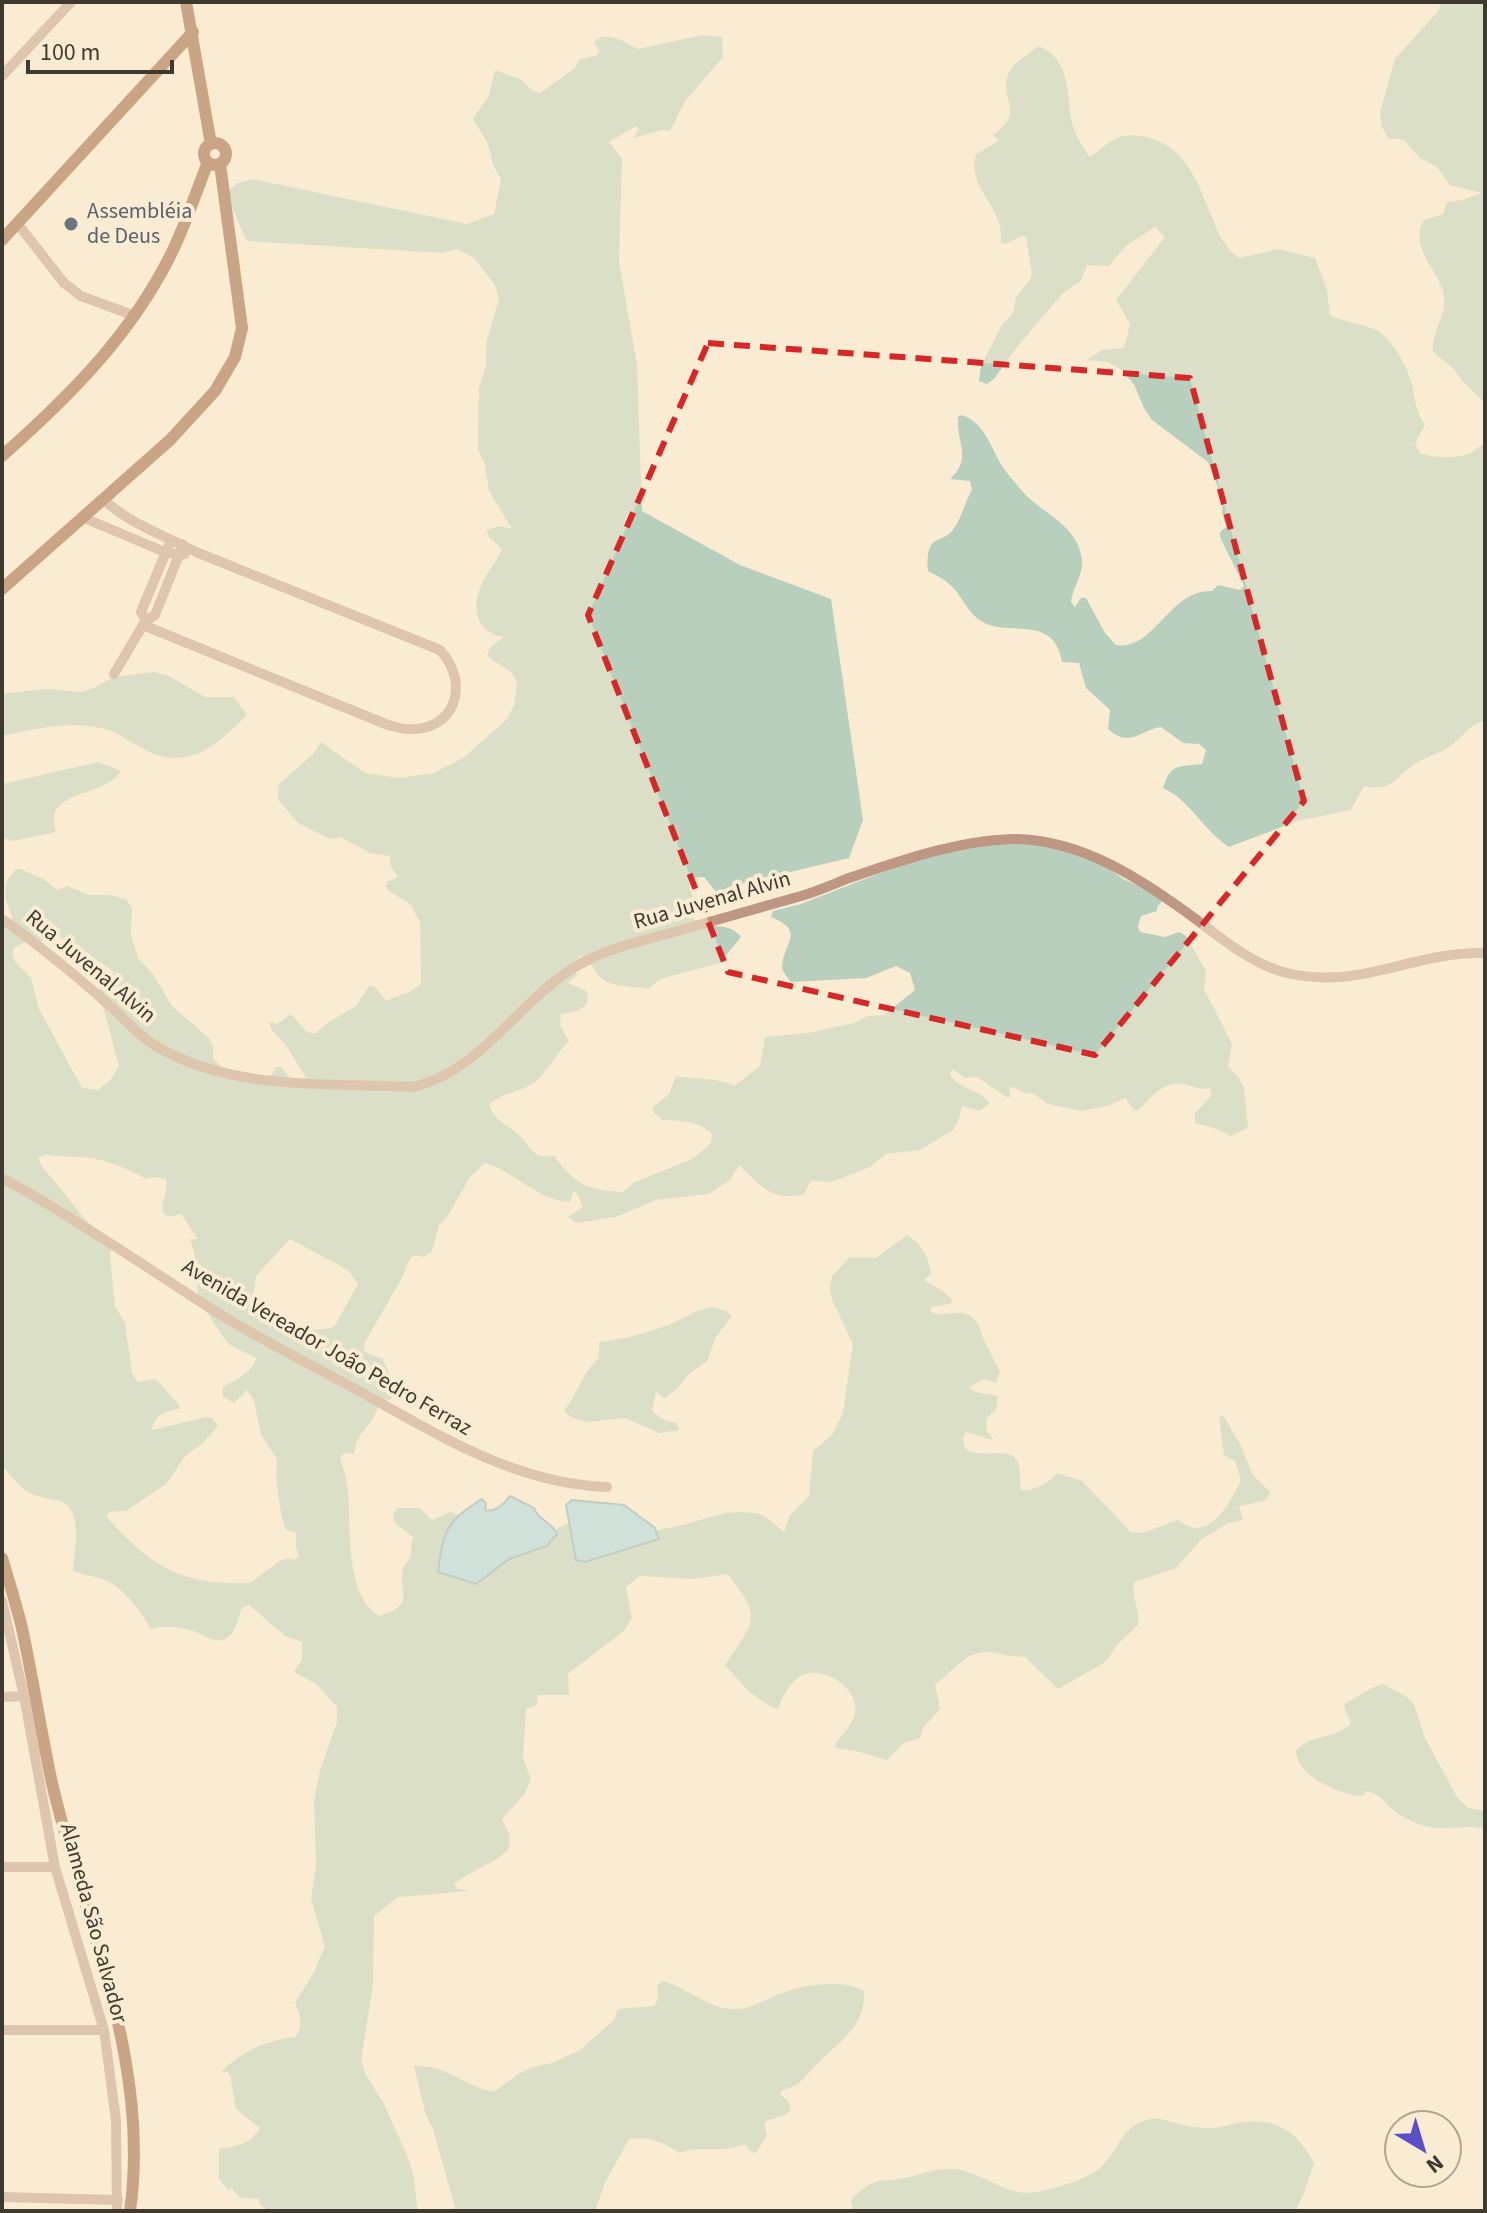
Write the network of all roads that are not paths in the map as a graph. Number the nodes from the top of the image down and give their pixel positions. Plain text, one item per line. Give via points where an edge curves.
1 (71, 2) edge
2 (186, 2) edge
3 (61, 7) edge
4 (193, 32) junction
5 (2, 76) edge
6 (211, 144) junction
7 (214, 163) junction
8 (17, 223) junction
9 (2, 240) edge
10 (135, 316) junction
11 (2, 456) edge
12 (104, 500) junction
13 (84, 518) junction
14 (177, 546) junction
15 (165, 552) junction
16 (2, 589) edge
17 (144, 623) junction
18 (114, 674) dead end
19 (2, 919) edge
20 (1485, 953) edge
21 (2, 1178) edge
22 (607, 1487) dead end
23 (2, 1558) edge
24 (2, 1601) edge
25 (24, 1696) junction
26 (2, 1697) edge
27 (2, 1867) edge
28 (55, 1867) junction
29 (2, 2030) edge
30 (104, 2030) junction
31 (2, 2197) edge
32 (118, 2205) edge
33 (130, 2211) edge

1 - 3 street
2 - 4 main road
3 - 5 street
4 - 6 main road
4 - 8 main road
6 - 7 main road via 205,155
6 - 7 main road via 224,148 225,160
7 - 10 main road
7 - 12 main road via 242,328 235,357 206,401
8 - 9 main road
8 - 10 street via 64,283 81,296
10 - 11 main road via 97,366
12 - 13 main road
12 - 14 street
13 - 15 street
13 - 16 main road
14 - 15 street
14 - 17 street via 155,615
14 - 17 street via 440,650 457,678 454,701 447,713 424,727 388,725
15 - 17 street via 141,612
17 - 18 street
19 - 20 street, Rua Juvenal Alvin via 56,958 159,1049 182,1059 285,1083 414,1087 453,1071 553,982 612,949 979,842 1049,842 1119,868 1254,960 1305,977 1339,979 1458,952
21 - 22 street, Avenida Vereador João Pedro Ferraz via 214,1311 468,1451 573,1486
23 - 33 main road via 52,1784 117,2013 132,2109
24 - 25 street, Alameda São Salvador
25 - 26 street
25 - 28 street, Alameda São Salvador
27 - 28 street
28 - 30 street, Alameda São Salvador
29 - 30 street
30 - 32 street, Alameda São Salvador via 116,2120
31 - 32 street

